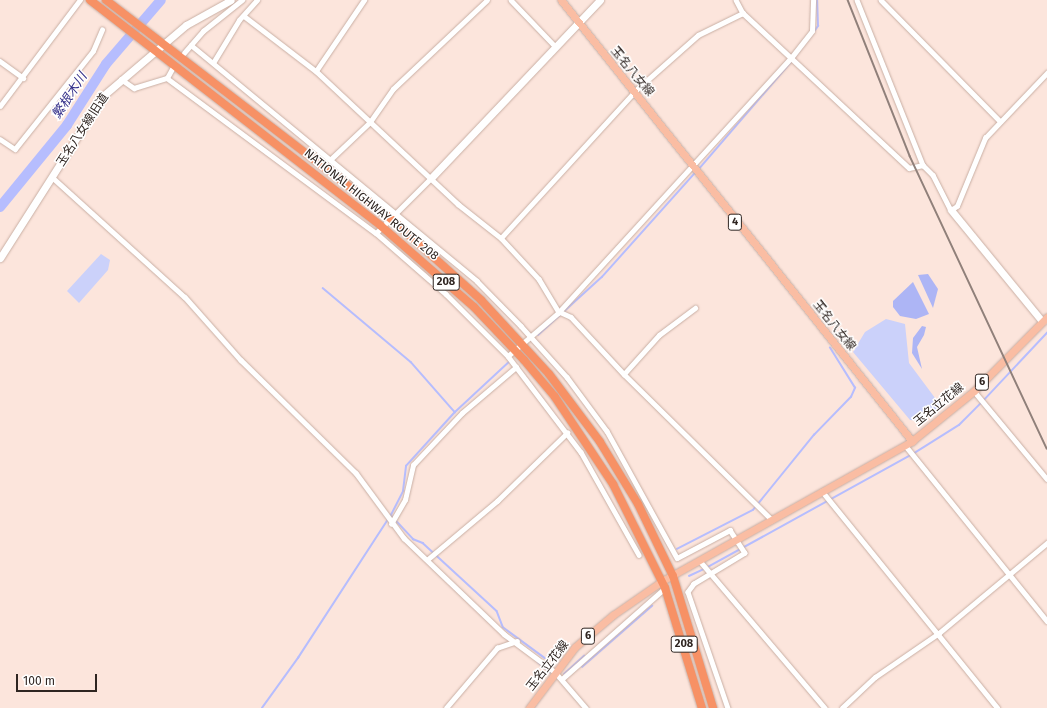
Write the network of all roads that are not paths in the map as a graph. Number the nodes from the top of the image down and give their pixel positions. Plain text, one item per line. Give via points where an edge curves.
1 (80, 0) edge
2 (90, 0) edge
3 (106, 0) edge
4 (231, 0) edge
5 (242, 0) edge
6 (258, 0) edge
7 (364, 0) edge
8 (486, 0) edge
9 (511, 0) edge
10 (561, 0) edge
11 (600, 0) edge
12 (736, 0) edge
13 (813, 0) edge
14 (857, 0) edge
15 (881, 0) edge
16 (743, 13) junction
17 (244, 16) junction
18 (576, 23) junction
19 (102, 30) dead end
20 (164, 45) junction
21 (554, 45) junction
22 (191, 46) junction
23 (157, 52) junction
24 (184, 53) dead end
25 (792, 58) junction
26 (0, 61) edge
27 (213, 64) junction
28 (172, 69) dead end
29 (316, 71) junction
30 (1047, 73) edge
31 (23, 78) junction
32 (167, 78) junction
33 (121, 79) junction
34 (635, 91) junction
35 (0, 106) edge
36 (1000, 121) junction
37 (370, 122) junction
38 (0, 139) edge
39 (330, 160) junction
40 (692, 164) junction
41 (923, 165) junction
42 (52, 177) junction
43 (432, 177) junction
44 (951, 210) junction
45 (393, 216) junction
46 (381, 226) junction
47 (376, 233) junction
48 (501, 238) junction
49 (0, 258) edge
50 (695, 308) dead end
51 (558, 311) junction
52 (1045, 321) edge
53 (530, 336) junction
54 (522, 343) junction
55 (515, 350) junction
56 (508, 356) junction
57 (516, 367) junction
58 (624, 374) junction
59 (974, 391) junction
60 (567, 433) junction
61 (909, 443) junction
62 (1047, 479) edge
63 (822, 491) junction
64 (772, 520) junction
65 (390, 523) junction
66 (736, 540) junction
67 (1047, 543) edge
68 (640, 555) dead end
69 (427, 560) junction
70 (700, 561) junction
71 (713, 574) junction
72 (1010, 574) junction
73 (673, 576) junction
74 (664, 584) junction
75 (1047, 621) edge
76 (939, 633) junction
77 (517, 641) junction
78 (555, 672) junction
79 (562, 679) junction
80 (709, 687) junction
81 (701, 706) edge
82 (446, 708) edge
83 (529, 708) edge
84 (586, 708) edge
85 (713, 708) edge
86 (717, 708) edge
87 (728, 708) edge
88 (825, 708) edge
89 (842, 708) edge
90 (998, 708) edge

1 - 31 street
2 - 23 highway, NATIONAL HIGHWAY ROUTE 208 / 208
3 - 20 highway, NATIONAL HIGHWAY ROUTE 208 / 208
4 - 20 street, 玉名八女線旧道 via 203,13
5 - 22 street via 203,31
6 - 17 street
7 - 29 street
8 - 37 street via 393,89
9 - 21 street
10 - 18 main road, 玉名八女線 / 4
11 - 18 street
12 - 16 street
13 - 25 street via 812,31
14 - 41 street
15 - 36 street
16 - 25 street
16 - 34 street via 698,35
17 - 27 street
17 - 29 street
18 - 21 street
18 - 34 main road, 玉名八女線 / 4
19 - 38 street via 93,51 15,149
20 - 23 street, 玉名八女線旧道
20 - 45 highway, NATIONAL HIGHWAY ROUTE 208 / 208
21 - 43 street
22 - 24 street
22 - 27 street
23 - 33 street, 玉名八女線旧道
23 - 46 highway, NATIONAL HIGHWAY ROUTE 208 / 208
25 - 40 street
25 - 41 street via 909,168
26 - 31 street
27 - 39 street
28 - 32 street
29 - 37 street
30 - 36 street
31 - 35 street
32 - 33 street via 134,88
32 - 47 street
33 - 42 street, 玉名八女線旧道 via 96,106
34 - 40 main road, 玉名八女線 / 4
34 - 48 street
36 - 44 street via 981,144 957,206
37 - 39 street
37 - 43 street
39 - 45 street
40 - 51 street
40 - 61 main road, 玉名八女線 / 4
41 - 44 street via 933,175
42 - 49 street, 玉名八女線旧道
42 - 65 street via 185,297 242,360 356,473
43 - 45 street
43 - 48 street
44 - 52 street
45 - 46 street
45 - 53 street via 477,281
45 - 54 highway, NATIONAL HIGHWAY ROUTE 208 / 208
46 - 47 street
46 - 55 highway, NATIONAL HIGHWAY ROUTE 208 / 208 via 474,307
47 - 56 street via 446,294
48 - 51 street via 539,280
50 - 58 street via 659,335
51 - 53 street
51 - 58 street via 571,317
52 - 59 main road, 玉名立花線 / 6
53 - 54 street
53 - 66 street via 567,377 607,431 677,558 730,530
54 - 55 street
54 - 73 highway, NATIONAL HIGHWAY ROUTE 208 / 208 via 600,442 638,504
55 - 56 street
55 - 74 highway, NATIONAL HIGHWAY ROUTE 208 / 208 via 591,448
56 - 57 street
57 - 60 street
57 - 65 street via 462,413 413,465 405,500
58 - 64 street
59 - 61 main road, 玉名立花線 / 6
59 - 62 street
60 - 68 street via 604,488
60 - 69 street via 497,501
61 - 63 main road
61 - 72 street via 910,451
63 - 64 main road
63 - 76 street
64 - 66 main road
65 - 69 street
66 - 70 main road
66 - 71 street via 745,553
67 - 72 street
69 - 77 street via 504,634
70 - 71 street
70 - 73 main road
71 - 87 street via 694,584 688,592
71 - 88 street
72 - 75 street
72 - 76 street
73 - 74 main road
73 - 80 highway, NATIONAL HIGHWAY ROUTE 208 / 208
74 - 78 main road, 玉名立花線 / 6 via 601,624
74 - 79 street
74 - 81 highway, NATIONAL HIGHWAY ROUTE 208 / 208
76 - 89 street via 876,677
76 - 90 street
77 - 78 street
77 - 82 street via 497,648
78 - 79 street
78 - 83 main road, 玉名立花線 / 6
79 - 84 street
80 - 85 highway, NATIONAL HIGHWAY ROUTE 208 / 208
80 - 86 highway

